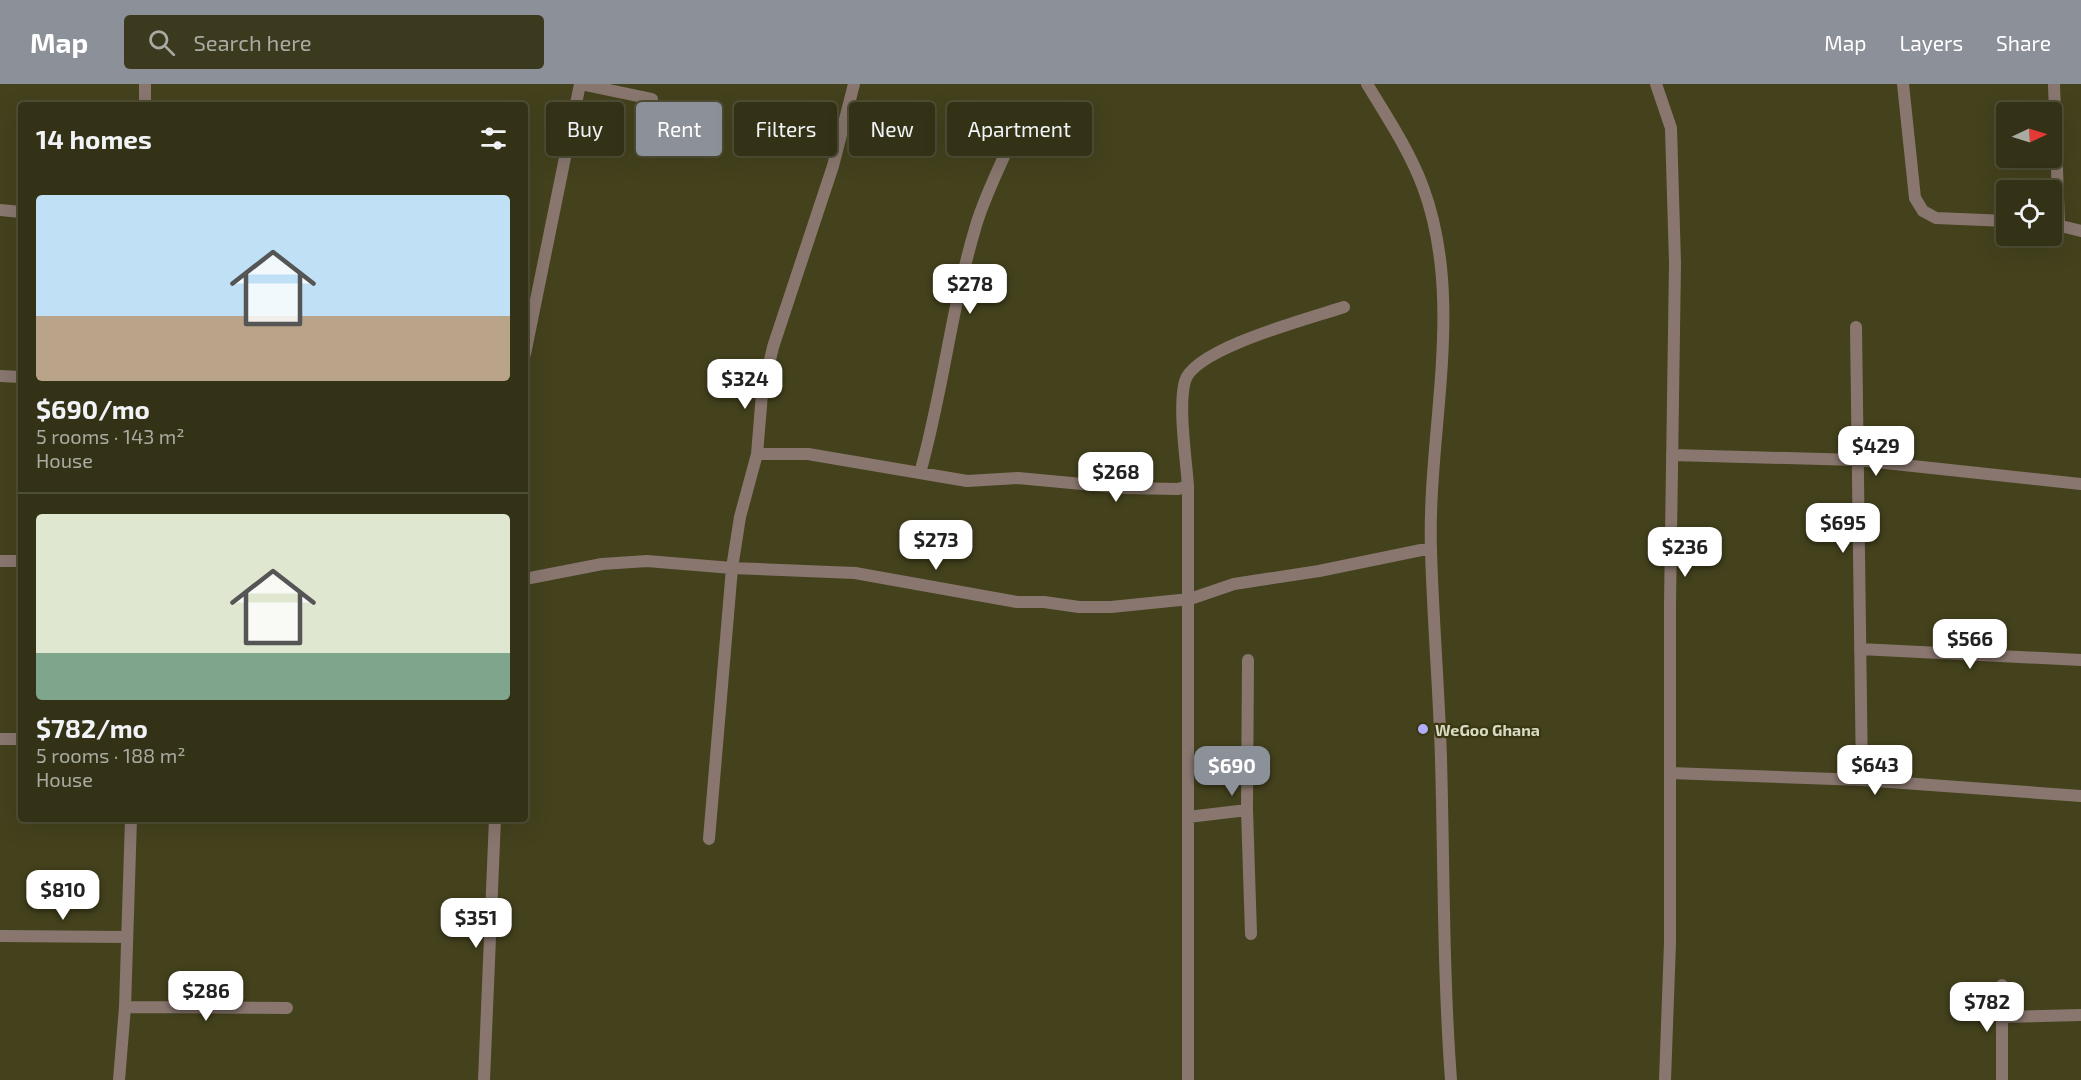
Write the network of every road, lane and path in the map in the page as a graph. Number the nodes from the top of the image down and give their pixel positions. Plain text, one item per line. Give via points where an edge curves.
1 (145, 84) edge
2 (580, 84) edge
3 (854, 84) edge
4 (1366, 84) edge
5 (1656, 84) edge
6 (1903, 84) edge
7 (2054, 84) edge
8 (652, 99) dead end
9 (145, 102) edge
10 (1004, 156) edge
11 (2055, 180) edge
12 (0, 210) edge
13 (18, 212) edge
14 (1996, 221) edge
15 (2062, 226) edge
16 (2081, 231) edge
17 (1344, 307) dead end
18 (1856, 327) dead end
19 (528, 329) edge
20 (0, 376) edge
21 (18, 377) edge
22 (757, 454) junction
23 (1672, 455) junction
24 (1857, 460) junction
25 (920, 472) junction
26 (2081, 484) edge
27 (1188, 486) junction
28 (1431, 548) junction
29 (0, 561) edge
30 (18, 561) edge
31 (732, 568) junction
32 (528, 578) edge
33 (1190, 599) junction
34 (1860, 649) junction
35 (1248, 660) dead end
36 (2081, 660) edge
37 (0, 739) edge
38 (18, 739) edge
39 (1670, 773) junction
40 (1862, 780) junction
41 (2081, 796) edge
42 (1247, 810) junction
43 (1188, 817) junction
44 (131, 822) edge
45 (495, 822) edge
46 (709, 839) dead end
47 (1251, 934) dead end
48 (0, 936) edge
49 (126, 937) junction
50 (2002, 985) dead end
51 (125, 1007) junction
52 (287, 1008) dead end
53 (2081, 1015) edge
54 (2002, 1017) junction
55 (119, 1080) edge
56 (484, 1080) edge
57 (1188, 1080) edge
58 (1451, 1080) edge
59 (1665, 1080) edge
60 (2002, 1080) edge

1 - 9 street
2 - 8 street
2 - 19 street
3 - 22 street via 833,166 773,346 762,394
4 - 28 street via 1406,147 1424,189 1441,278 1443,325
5 - 23 street via 1671,128 1673,156
6 - 14 street via 1915,198 1923,211 1936,218
7 - 11 street
10 - 25 street via 970,246
12 - 13 street
15 - 16 street
17 - 27 street via 1234,344 1192,368 1186,379 1182,411
18 - 24 street
20 - 21 street
22 - 25 street via 808,454
22 - 31 street via 740,517
23 - 24 street
23 - 39 street
24 - 26 street
24 - 34 street
25 - 27 street via 967,481 1018,478 1125,488
27 - 33 street
28 - 33 street via 1234,584
28 - 58 street via 1441,758 1444,988
29 - 30 street
31 - 32 street via 624,562
31 - 33 street via 855,573 980,597 1079,608
31 - 46 street
33 - 43 street
34 - 36 street
34 - 40 street
35 - 42 street
37 - 38 street
39 - 40 street
39 - 59 street
40 - 41 street
42 - 43 street
42 - 47 street
43 - 57 street
44 - 49 street
45 - 56 street
48 - 49 street
49 - 51 street
50 - 54 street
51 - 52 street
51 - 55 street
53 - 54 street
54 - 60 street

